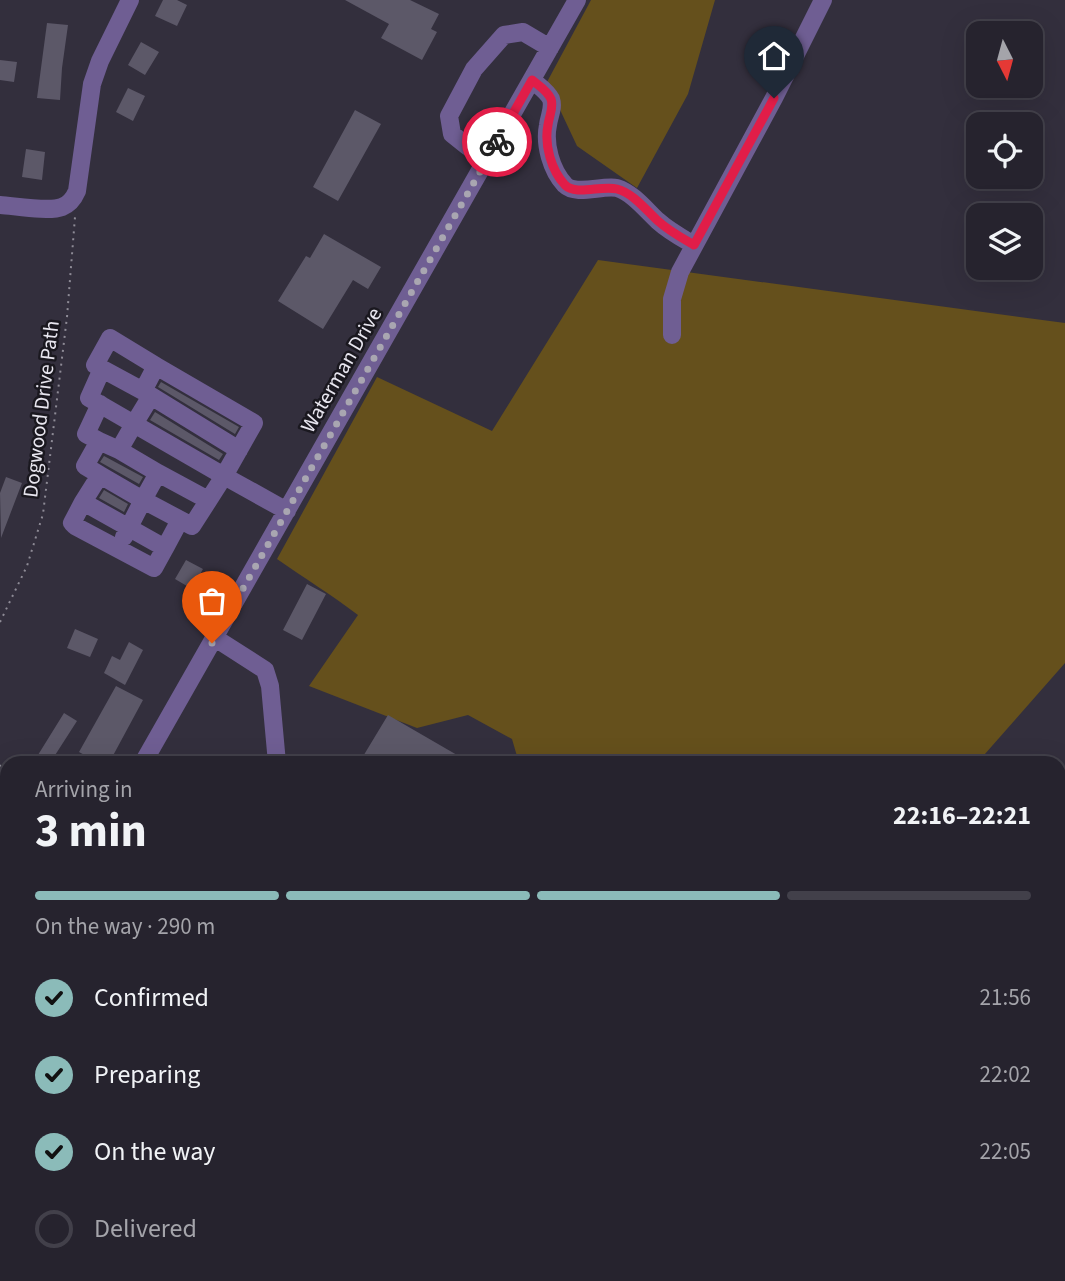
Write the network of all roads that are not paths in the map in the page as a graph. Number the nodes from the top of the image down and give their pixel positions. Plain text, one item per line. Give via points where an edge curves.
1 (130, 0) edge
2 (577, 0) edge
3 (823, 0) edge
4 (550, 48) junction
5 (532, 80) junction
6 (487, 158) junction
7 (0, 205) edge
8 (694, 245) junction
9 (672, 335) dead end
10 (156, 366) junction
11 (102, 369) junction
12 (147, 394) junction
13 (100, 404) junction
14 (134, 424) junction
15 (99, 441) junction
16 (119, 450) junction
17 (239, 450) junction
18 (158, 473) junction
19 (100, 475) junction
20 (224, 476) junction
21 (143, 500) junction
22 (208, 500) junction
23 (83, 502) junction
24 (287, 511) junction
25 (180, 520) junction
26 (128, 528) junction
27 (165, 548) junction
28 (118, 549) junction
29 (215, 638) junction
30 (147, 756) edge
31 (276, 756) edge

1 - 7 street via 96,73 77,191 69,211
2 - 4 street, Waterman Drive
3 - 8 street
4 - 5 street, Waterman Drive
4 - 6 street via 523,32 504,35 474,69 449,116 452,134
5 - 6 street, Waterman Drive
5 - 8 street via 551,101 547,146 567,187 619,189
6 - 24 street, Waterman Drive
8 - 9 street via 674,289
10 - 11 street via 110,338 94,365
10 - 12 street
10 - 17 street via 254,423
11 - 12 street
11 - 13 street via 89,398
12 - 14 street
12 - 17 street
13 - 14 street
13 - 15 street via 86,434
14 - 16 street
14 - 20 street
15 - 16 street
15 - 19 street via 85,466
16 - 18 street
17 - 20 street
18 - 21 street
18 - 22 street
19 - 21 street
19 - 23 street
20 - 22 street
20 - 24 street
21 - 25 street
21 - 26 street
22 - 25 street via 192,526
23 - 26 street
23 - 28 street via 72,523
24 - 29 street, Waterman Drive
25 - 27 street
26 - 27 street
26 - 28 street
27 - 28 street via 154,568
29 - 30 street, Waterman Drive
29 - 31 street via 265,670

